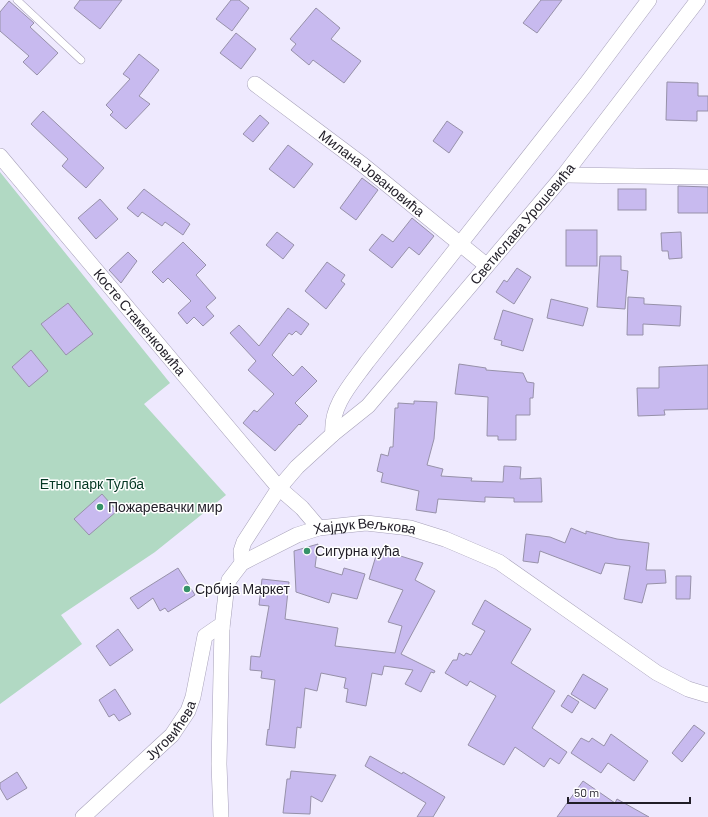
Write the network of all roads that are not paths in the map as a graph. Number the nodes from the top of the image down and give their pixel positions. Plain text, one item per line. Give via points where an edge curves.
1 (17, 0) edge
2 (649, 0) edge
3 (697, 0) edge
4 (81, 60) dead end
5 (254, 84) dead end
6 (0, 156) edge
7 (564, 175) junction
8 (708, 177) edge
9 (460, 245) junction
10 (486, 265) junction
11 (333, 434) junction
12 (279, 488) junction
13 (319, 528) junction
14 (242, 563) junction
15 (222, 628) junction
16 (708, 695) edge
17 (83, 817) edge
18 (221, 817) edge

1 - 4 lane
2 - 9 street
3 - 7 street, Светислава Урошевића
5 - 9 street, Милана Јовановића via 363,165
6 - 12 street, Косте Стаменковића
7 - 8 street
7 - 10 street, Светислава Урошевића
9 - 10 street, Милана Јовановића
9 - 11 street via 367,362 341,399 334,413
10 - 11 street, Светислава Урошевића via 397,374 368,406
11 - 12 street, Светислава Урошевића via 297,467
12 - 13 street, Косте Стаменковића via 302,508
12 - 14 street, Светислава Урошевића via 244,542 241,551
13 - 14 street, Хајдук Вељкова via 297,535
13 - 16 street, Хајдук Вељкова via 366,523 410,528 499,562 657,673 688,689
14 - 15 street, Хајдук Вељкова via 229,580
15 - 17 street, Југовићева via 218,627 206,636 193,697 188,711 172,734
15 - 18 street, Хајдук Вељкова via 219,764

